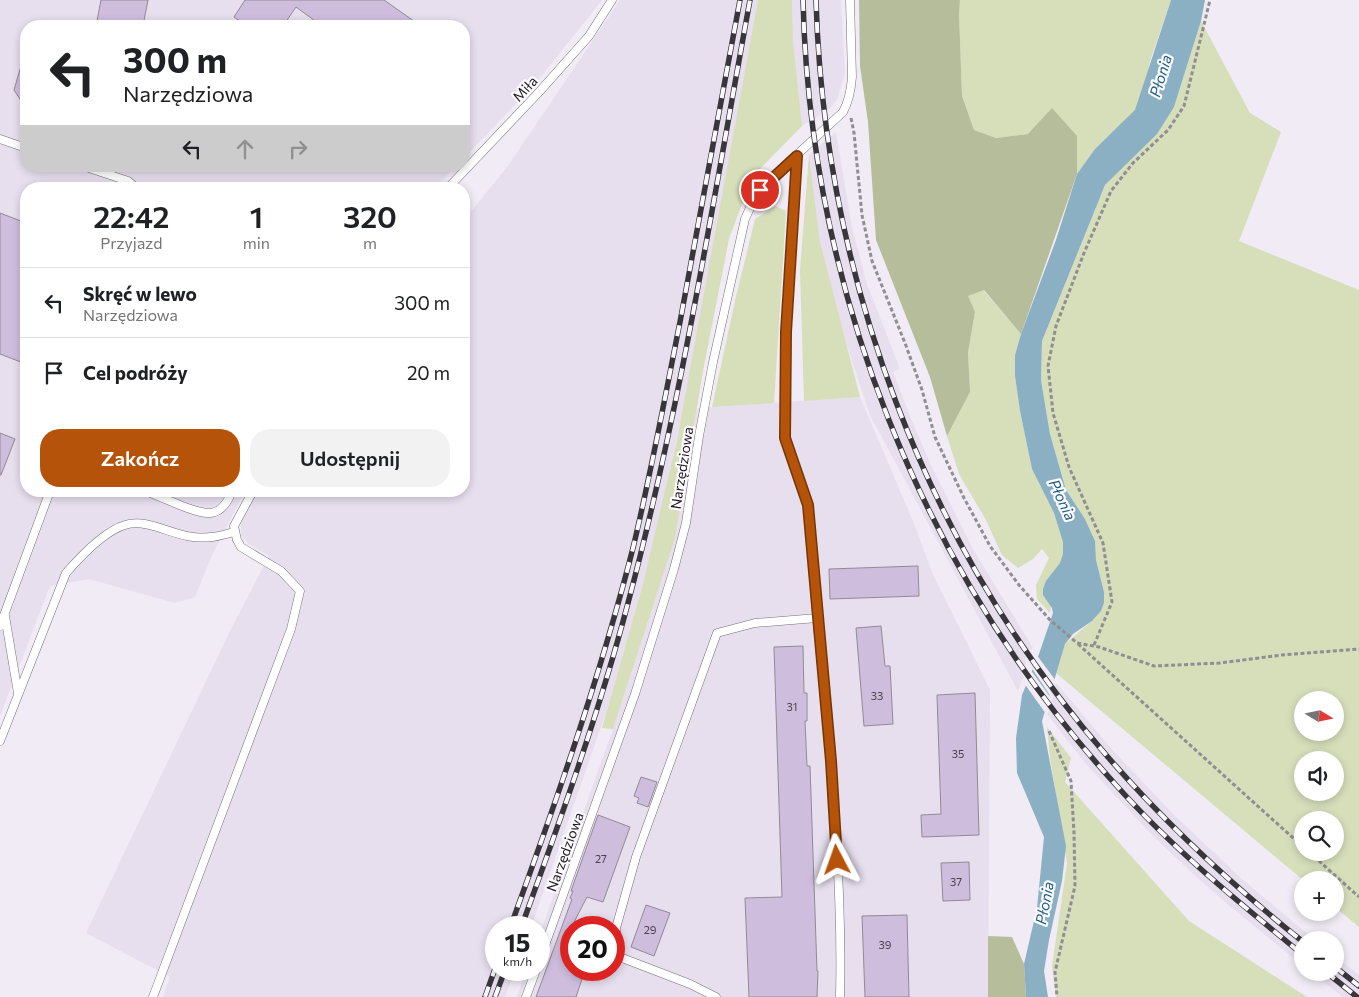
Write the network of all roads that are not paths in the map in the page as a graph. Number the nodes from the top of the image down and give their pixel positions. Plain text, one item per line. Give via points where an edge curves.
1 (612, 0) edge
2 (850, 0) edge
3 (0, 139) edge
4 (20, 146) edge
5 (797, 156) junction
6 (470, 165) edge
7 (101, 172) edge
8 (464, 172) edge
9 (129, 182) edge
10 (455, 182) edge
11 (48, 497) edge
12 (161, 497) edge
13 (229, 497) edge
14 (250, 497) edge
15 (234, 532) junction
16 (5, 616) junction
17 (817, 618) junction
18 (0, 626) edge
19 (18, 695) junction
20 (0, 741) edge
21 (550, 931) edge
22 (532, 981) edge
23 (153, 997) edge
24 (526, 997) edge
25 (716, 997) edge
26 (840, 997) edge

1 - 6 lane, Miła via 589,36
2 - 5 lane, Narzędziowa via 852,77 847,105
3 - 4 lane
5 - 17 lane via 786,332 785,438 808,505
5 - 21 lane, Narzędziowa via 760,190 745,219 713,362 686,523 674,569 635,694
7 - 9 lane
8 - 10 lane, Miła
11 - 16 lane
12 - 13 lane via 198,512 210,513 225,506
14 - 15 lane
15 - 19 lane via 210,538 192,537 137,523 124,525 103,538 66,573
15 - 23 lane via 242,546 281,571 300,591 291,629
16 - 18 lane
16 - 19 lane
17 - 25 lane via 755,623 717,633 636,857 616,928 617,956
17 - 26 lane via 831,761 841,939
19 - 20 lane
22 - 24 lane

